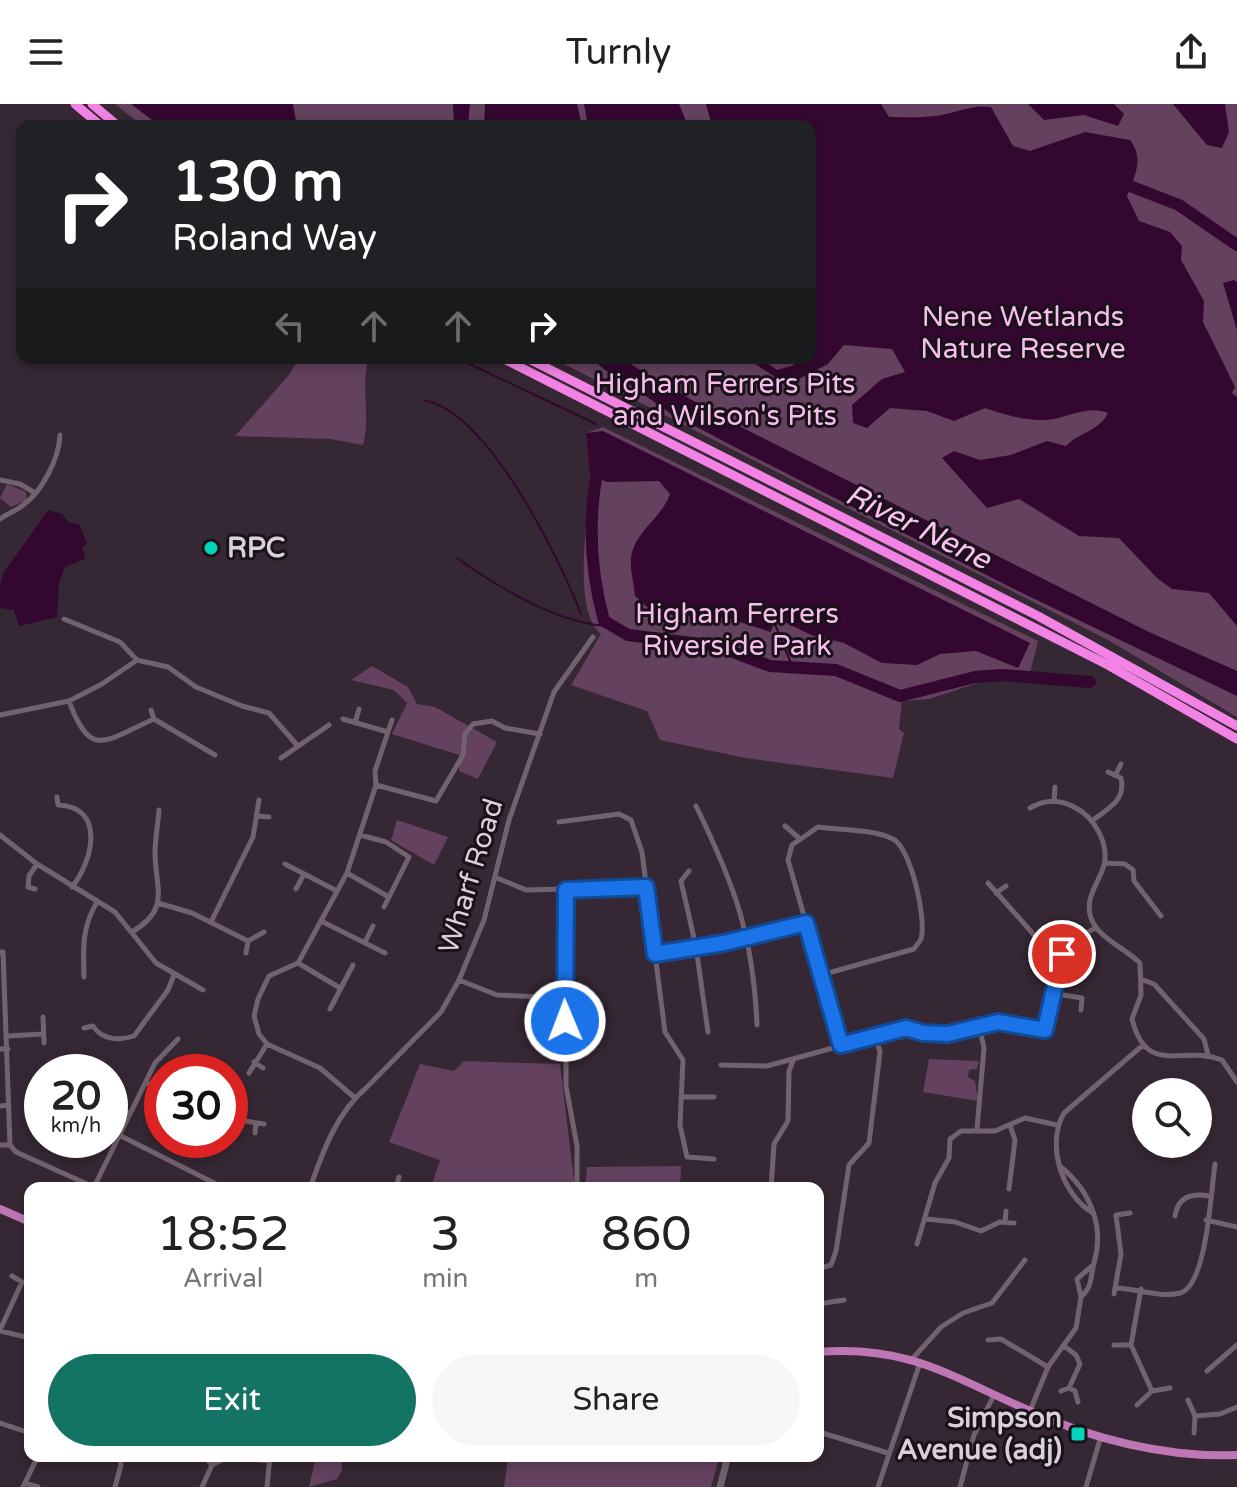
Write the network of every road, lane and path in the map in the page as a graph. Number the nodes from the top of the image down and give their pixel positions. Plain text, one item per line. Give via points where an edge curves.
1 (75, 104) edge
2 (92, 104) edge
3 (94, 120) edge
4 (111, 120) edge
5 (514, 364) edge
6 (539, 364) edge
7 (60, 435) dead end
8 (0, 480) edge
9 (35, 493) junction
10 (0, 519) edge
11 (64, 619) dead end
12 (593, 637) dead end
13 (137, 660) junction
14 (69, 701) junction
15 (359, 709) dead end
16 (151, 710) dead end
17 (0, 715) edge
18 (154, 719) junction
19 (343, 719) dead end
20 (392, 720) dead end
21 (355, 723) junction
22 (329, 725) dead end
23 (1237, 726) edge
24 (388, 732) junction
25 (540, 734) junction
26 (1237, 739) edge
27 (297, 745) junction
28 (215, 755) dead end
29 (281, 758) dead end
30 (1121, 764) dead end
31 (1108, 772) dead end
32 (1116, 774) junction
33 (376, 785) junction
34 (1055, 787) dead end
35 (57, 797) dead end
36 (259, 800) dead end
37 (1054, 801) junction
38 (696, 806) dead end
39 (1030, 808) dead end
40 (159, 810) dead end
41 (258, 816) junction
42 (269, 817) dead end
43 (1093, 820) junction
44 (559, 822) dead end
45 (785, 826) dead end
46 (0, 835) edge
47 (360, 835) junction
48 (799, 838) junction
49 (1105, 863) junction
50 (37, 864) junction
51 (285, 864) dead end
52 (689, 871) dead end
53 (347, 873) junction
54 (304, 874) junction
55 (497, 878) junction
56 (988, 883) dead end
57 (1006, 886) dead end
58 (72, 887) junction
59 (646, 887) junction
60 (35, 889) dead end
61 (296, 889) dead end
62 (566, 890) junction
63 (337, 891) junction
64 (996, 893) junction
65 (389, 897) junction
66 (97, 902) junction
67 (158, 903) junction
68 (384, 907) dead end
69 (1161, 916) dead end
70 (321, 921) junction
71 (211, 922) junction
72 (806, 923) junction
73 (373, 926) dead end
74 (1096, 928) junction
75 (132, 932) junction
76 (264, 932) dead end
77 (748, 937) junction
78 (248, 941) junction
79 (365, 942) junction
80 (696, 947) junction
81 (0, 952) edge
82 (246, 953) dead end
83 (385, 953) dead end
84 (655, 954) junction
85 (1062, 954) junction
86 (298, 963) junction
87 (353, 965) dead end
88 (174, 975) junction
89 (821, 975) junction
90 (84, 977) dead end
91 (459, 980) junction
92 (1143, 980) junction
93 (340, 988) junction
94 (203, 990) dead end
95 (1051, 993) junction
96 (565, 998) junction
97 (330, 1009) dead end
98 (1081, 1010) dead end
99 (247, 1012) dead end
100 (255, 1013) junction
101 (43, 1017) dead end
102 (4, 1022) edge
103 (757, 1025) dead end
104 (979, 1025) junction
105 (84, 1028) dead end
106 (708, 1032) dead end
107 (42, 1034) junction
108 (875, 1035) junction
109 (8, 1036) junction
110 (178, 1039) dead end
111 (44, 1043) dead end
112 (267, 1044) junction
113 (841, 1045) junction
114 (1143, 1045) junction
115 (0, 1049) edge
116 (8, 1049) junction
117 (164, 1054) edge
118 (1208, 1055) junction
119 (793, 1061) junction
120 (254, 1062) junction
121 (721, 1065) dead end
122 (263, 1068) dead end
123 (249, 1073) dead end
124 (1237, 1082) edge
125 (144, 1086) edge
126 (354, 1097) junction
127 (681, 1097) junction
128 (714, 1097) dead end
129 (9, 1105) junction
130 (0, 1106) edge
131 (129, 1113) edge
132 (248, 1121) edge
133 (256, 1123) junction
134 (264, 1124) dead end
135 (1010, 1125) junction
136 (1057, 1125) junction
137 (977, 1129) junction
138 (255, 1133) dead end
139 (128, 1140) edge
140 (0, 1145) edge
141 (10, 1145) junction
142 (108, 1158) edge
143 (714, 1159) dead end
144 (1215, 1164) dead end
145 (399, 1177) dead end
146 (81, 1182) edge
147 (97, 1182) edge
148 (212, 1182) edge
149 (312, 1182) edge
150 (398, 1182) edge
151 (577, 1182) edge
152 (771, 1182) edge
153 (1009, 1189) dead end
154 (1210, 1196) junction
155 (0, 1209) edge
156 (1006, 1211) dead end
157 (1130, 1213) dead end
158 (1175, 1216) dead end
159 (24, 1219) edge
160 (926, 1219) junction
161 (1206, 1220) junction
162 (1005, 1222) junction
163 (1014, 1223) dead end
164 (1237, 1227) edge
165 (917, 1244) dead end
166 (1025, 1260) dead end
167 (1093, 1265) junction
168 (824, 1267) edge
169 (12, 1276) dead end
170 (1141, 1289) junction
171 (1081, 1297) junction
172 (844, 1300) dead end
173 (824, 1303) edge
174 (0, 1330) edge
175 (24, 1336) edge
176 (988, 1340) dead end
177 (1114, 1345) dead end
178 (1131, 1345) junction
179 (1237, 1345) edge
180 (1064, 1346) junction
181 (824, 1352) edge
182 (917, 1360) junction
183 (1048, 1367) junction
184 (1207, 1371) dead end
185 (1069, 1388) junction
186 (1170, 1388) dead end
187 (1061, 1391) dead end
188 (1152, 1391) junction
189 (994, 1395) junction
190 (1188, 1400) dead end
191 (1078, 1402) dead end
192 (1137, 1405) dead end
193 (1237, 1407) edge
194 (1030, 1411) junction
195 (1195, 1416) junction
196 (0, 1423) edge
197 (24, 1431) edge
198 (1194, 1433) dead end
199 (824, 1434) edge
200 (1101, 1435) junction
201 (888, 1453) junction
202 (1237, 1455) edge
203 (35, 1462) edge
204 (120, 1462) edge
205 (209, 1462) edge
206 (218, 1462) edge
207 (270, 1462) edge
208 (726, 1462) edge
209 (212, 1465) junction
210 (24, 1485) edge
211 (38, 1487) edge
212 (115, 1487) edge
213 (202, 1487) edge
214 (267, 1487) edge
215 (720, 1487) edge
216 (878, 1487) edge
217 (960, 1487) edge
218 (1086, 1487) edge

1 - 3 highway
2 - 4 highway
5 - 26 highway via 1108,665
6 - 23 highway via 1025,609
7 - 9 street via 59,452
8 - 9 street
9 - 10 street
11 - 13 street via 120,642
12 - 25 street, Wharf Road via 554,692
13 - 14 street
13 - 27 street via 168,667 196,687 269,713
14 - 17 street
14 - 18 street via 89,740 100,741
15 - 21 street
16 - 18 street
18 - 28 street
19 - 21 street
20 - 24 street
21 - 24 street
22 - 27 street
24 - 33 street via 375,771
25 - 33 street via 492,721 473,724 465,734 463,755 436,801
25 - 55 street, Wharf Road via 509,820
27 - 29 street
30 - 32 street
31 - 32 street
32 - 43 street via 1124,789 1119,800
33 - 47 street
34 - 37 street
35 - 58 street via 58,805 88,819 92,831 85,871
36 - 41 street
37 - 39 street
37 - 43 street
38 - 77 street via 731,877
40 - 67 street
41 - 42 street
41 - 71 street via 242,864
43 - 49 street
44 - 59 street via 626,816 642,852
45 - 48 street
46 - 50 street
47 - 53 street
47 - 65 street via 408,854
48 - 72 street via 788,860
48 - 89 street via 818,827 891,838 910,863 922,921 921,940 914,949
49 - 69 street via 1133,870 1134,881
49 - 74 street via 1089,902
50 - 58 street
50 - 60 street via 28,887
51 - 54 street
52 - 80 street via 681,881
53 - 63 street
53 - 65 street
54 - 61 street
54 - 63 street
55 - 62 street via 526,890
55 - 91 street, Wharf Road
56 - 64 street
57 - 64 street
58 - 66 street
59 - 62 street
59 - 84 street
62 - 96 street
63 - 70 street
64 - 85 street via 1035,936
65 - 68 street
66 - 75 street via 115,912
66 - 90 street via 83,933
67 - 71 street
67 - 75 street
70 - 79 street
70 - 86 street
71 - 78 street
72 - 77 street
72 - 89 street
73 - 79 street
74 - 85 street
74 - 92 street via 1140,963
75 - 88 street via 150,959
76 - 78 street
77 - 80 street
77 - 103 street
78 - 82 street
79 - 83 street
80 - 84 street
80 - 106 street
81 - 102 street
84 - 127 street via 665,1032 683,1060
85 - 95 street
86 - 93 street
86 - 100 street via 272,973
87 - 93 street
88 - 94 street
88 - 105 street via 134,1036 111,1038 93,1026
89 - 113 street
91 - 96 street via 497,995
91 - 126 street, Wharf Road via 441,1012
92 - 114 street via 1132,1019
92 - 118 street via 1154,984 1204,1039
93 - 97 street
95 - 98 street via 1082,998
95 - 104 street via 1045,1030 998,1022
96 - 151 street via 566,1086 577,1146
99 - 100 street
100 - 112 street
101 - 107 street
102 - 109 street
104 - 108 street via 948,1034 906,1028
104 - 137 street via 984,1048
107 - 109 street
107 - 111 street
108 - 113 street
108 - 168 street via 880,1052 869,1143 849,1165 836,1251 831,1265
109 - 116 street
110 - 117 street
112 - 120 street
112 - 126 street via 320,1068
113 - 119 street
114 - 118 street via 1167,1058
114 - 136 street via 1064,1113
115 - 116 street
116 - 129 street
118 - 124 street via 1222,1060
119 - 121 street
119 - 152 street via 788,1121 774,1144
120 - 122 street
120 - 123 street
125 - 131 street
126 - 149 street, Wharf Road via 324,1146
127 - 128 street
127 - 143 street via 687,1157
129 - 130 street
129 - 141 street
132 - 133 street
133 - 134 street
133 - 138 street
135 - 136 street via 1025,1118
135 - 137 street via 995,1131
135 - 153 street via 1015,1140
136 - 167 street via 1054,1150 1060,1166 1073,1177 1093,1213 1099,1244
137 - 160 street via 950,1139 949,1158 935,1183
139 - 148 street
140 - 141 street
141 - 146 street
142 - 147 street
144 - 154 street
145 - 150 street
154 - 158 street via 1186,1197
154 - 161 street
155 - 159 main road
156 - 162 street
157 - 170 street via 1119,1212 1115,1219 1121,1254 1116,1291
160 - 162 street via 981,1231
160 - 165 street
161 - 164 street
161 - 170 street via 1193,1284 1179,1293
162 - 163 street
166 - 182 street via 992,1303 941,1327
167 - 171 street via 1091,1283
167 - 171 street via 1077,1279
169 - 174 street via 22,1282
170 - 178 street
171 - 180 street via 1076,1328
172 - 173 street
174 - 175 street
176 - 183 street via 1001,1339
177 - 178 street
178 - 188 street
179 - 184 street
180 - 183 street
180 - 185 street via 1080,1364
181 - 182 main road via 873,1351
182 - 189 main road
182 - 201 street
183 - 194 street
185 - 187 street
185 - 191 street
186 - 188 street
188 - 192 street
189 - 194 main road
189 - 217 street via 974,1435
190 - 195 street
193 - 195 street
194 - 200 main road
195 - 198 street
196 - 197 street
199 - 201 street
200 - 202 main road via 1196,1456
200 - 218 street
201 - 216 street
203 - 210 street
204 - 212 street
205 - 209 street
206 - 209 street
207 - 214 street
208 - 215 main road
209 - 213 street
210 - 211 street

